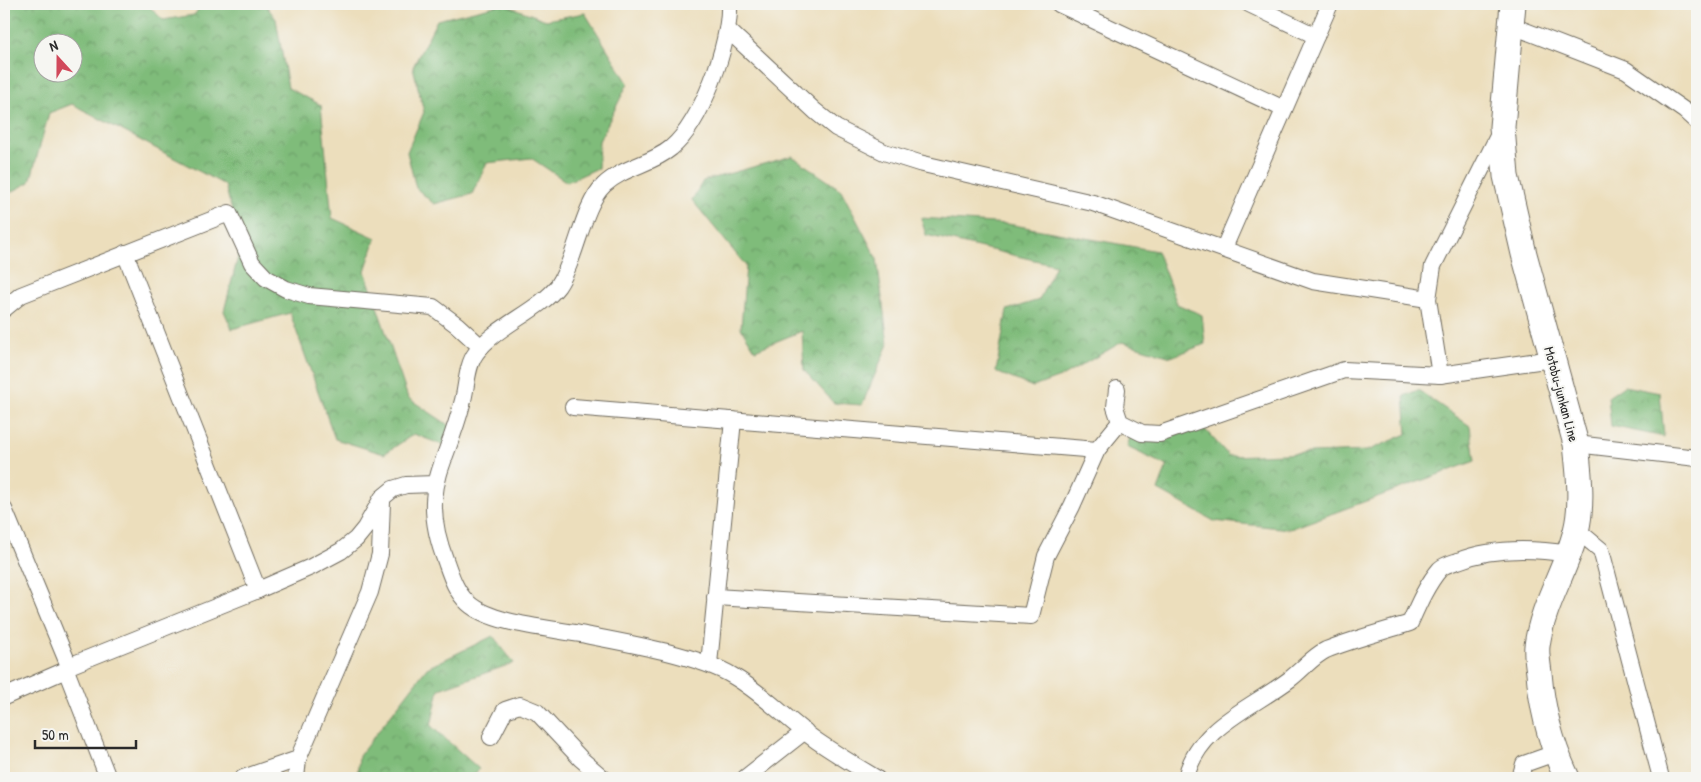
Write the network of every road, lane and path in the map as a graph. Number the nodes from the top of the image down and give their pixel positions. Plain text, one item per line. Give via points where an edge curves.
1 (729, 4) edge
2 (1059, 4) edge
3 (1249, 4) edge
4 (1330, 4) edge
5 (1512, 14) edge
6 (728, 30) junction
7 (1316, 36) junction
8 (1284, 109) junction
9 (1697, 122) edge
10 (1502, 127) junction
11 (1224, 248) junction
12 (125, 253) junction
13 (1428, 299) junction
14 (4, 309) edge
15 (481, 347) junction
16 (1552, 359) junction
17 (1440, 375) junction
18 (1117, 389) dead end
19 (573, 407) dead end
20 (733, 420) junction
21 (1120, 422) junction
22 (1576, 444) junction
23 (1097, 450) junction
24 (1697, 458) edge
25 (434, 484) junction
26 (382, 498) junction
27 (4, 509) edge
28 (1577, 530) junction
29 (1569, 554) junction
30 (258, 590) junction
31 (716, 597) junction
32 (708, 664) junction
33 (68, 668) junction
34 (4, 697) edge
35 (805, 732) junction
36 (491, 738) dead end
37 (1555, 753) junction
38 (298, 759) junction
39 (108, 778) edge
40 (243, 778) edge
41 (296, 778) edge
42 (603, 778) edge
43 (745, 778) edge
44 (876, 778) edge
45 (1186, 778) edge
46 (1520, 778) edge
47 (1567, 778) edge
48 (1661, 778) edge

1 - 6 street
2 - 8 street
3 - 7 street
4 - 7 street
5 - 9 street via 1626,70
5 - 10 main road, Motobu-junkan Line
6 - 11 street via 836,128 884,152 1093,203
6 - 15 street via 725,46 702,103 686,132 660,156 605,184 594,199 568,270 555,289
7 - 8 street
8 - 11 street
10 - 13 street via 1433,266
10 - 16 main road, Motobu-junkan Line via 1506,176
11 - 13 street via 1313,281
12 - 14 street via 21,294
12 - 15 street via 229,214 252,263 266,278 286,289 310,296 432,307
12 - 30 street
13 - 17 street
15 - 25 street via 474,354 462,405
16 - 17 street
16 - 22 main road, Motobu-junkan Line
17 - 21 street via 1344,370 1160,434 1142,433
18 - 21 street via 1115,407
19 - 20 street
20 - 23 street
20 - 31 street
21 - 23 street
22 - 24 street
22 - 28 main road, Motobu-junkan Line via 1580,501
23 - 31 street via 1046,556 1031,616
25 - 26 street via 393,488
25 - 32 street via 434,529 442,554 455,586 467,602 483,614
26 - 30 street via 365,528 341,551
26 - 38 street via 380,554 370,592
27 - 33 street
28 - 29 main road, Motobu-junkan Line
28 - 48 street via 1602,550
29 - 37 main road, Motobu-junkan Line via 1544,615 1537,647 1542,702
29 - 45 street via 1496,550 1441,567 1410,623 1324,651 1290,679 1228,719 1198,748 1190,761
30 - 33 street
31 - 32 street
32 - 35 street via 731,674 761,694
33 - 34 street
33 - 39 street
35 - 43 street
35 - 44 street
36 - 42 street via 505,710 520,705 537,712
37 - 46 street via 1524,764
37 - 47 main road, Motobu-junkan Line
38 - 40 street
38 - 41 street

